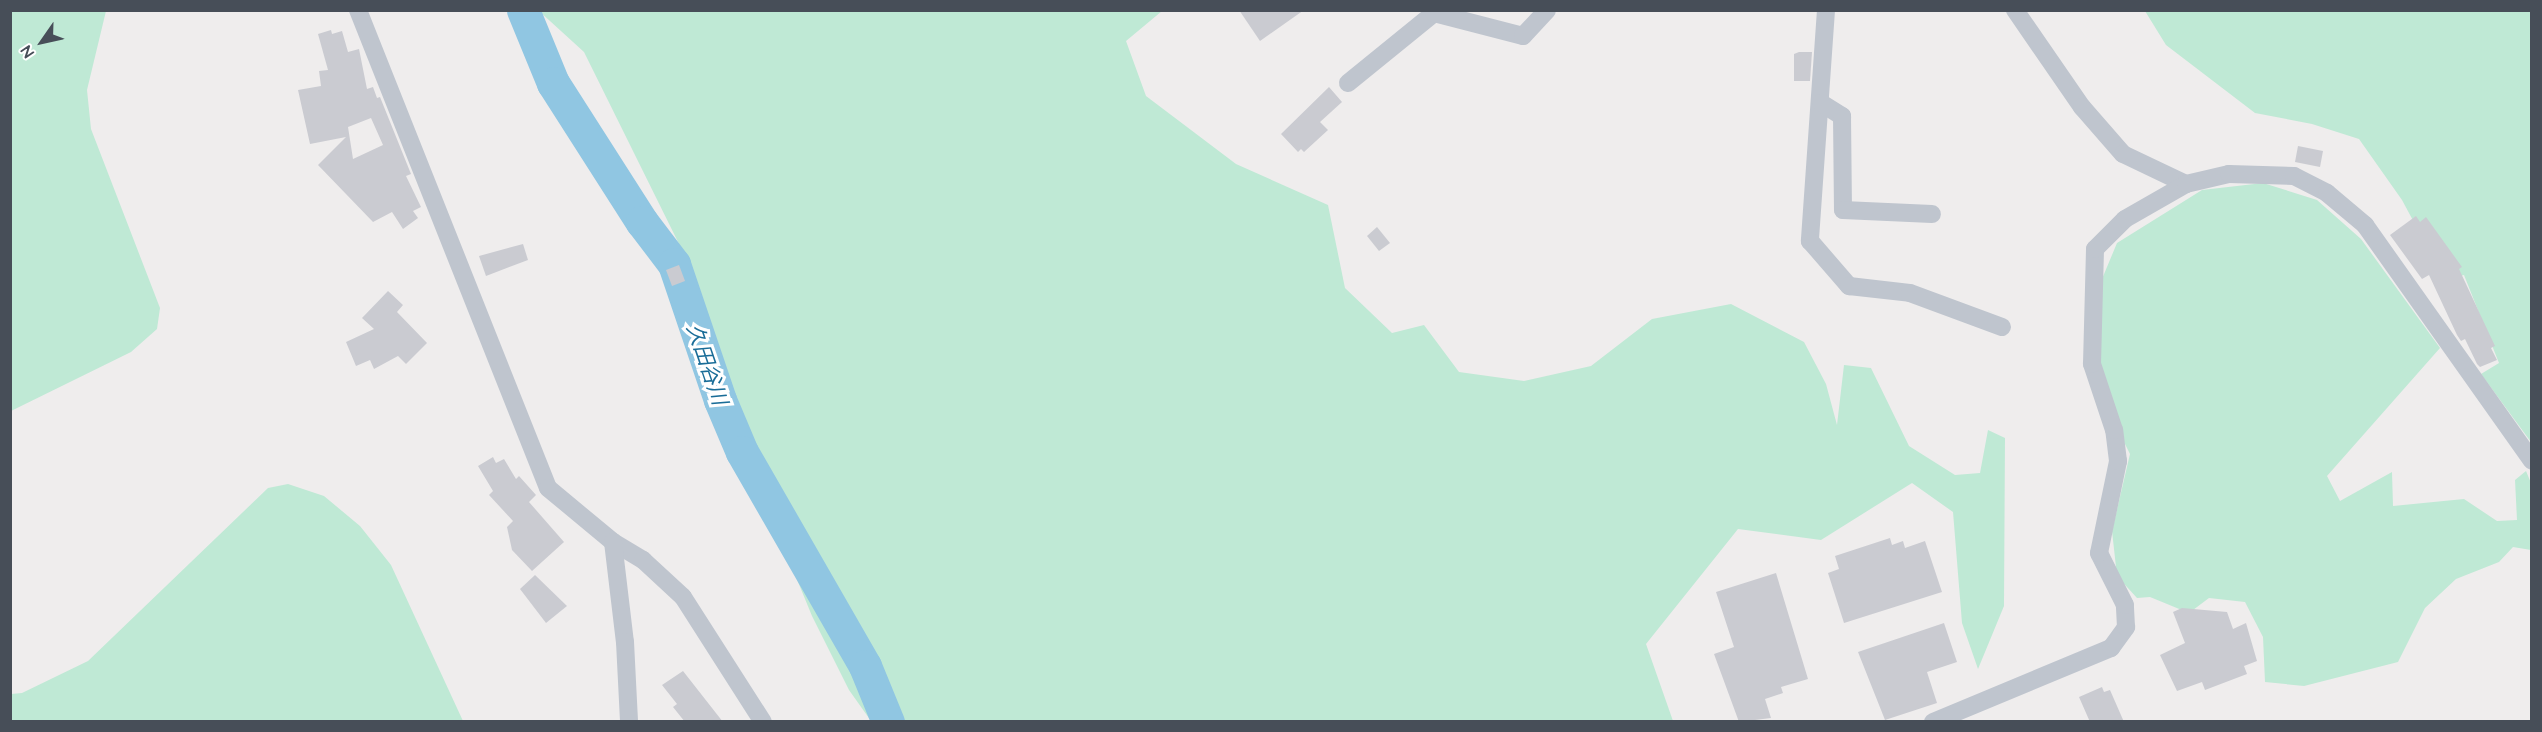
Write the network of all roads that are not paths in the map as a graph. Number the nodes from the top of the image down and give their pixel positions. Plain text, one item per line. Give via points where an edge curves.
1 (358, 10) edge
2 (1547, 10) edge
3 (1826, 10) edge
4 (2015, 10) edge
5 (1348, 83) dead end
6 (1821, 103) junction
7 (2186, 184) junction
8 (1932, 214) dead end
9 (2002, 327) dead end
10 (2532, 461) edge
11 (613, 542) junction
12 (629, 722) edge
13 (763, 722) edge
14 (1933, 722) edge

1 - 11 street via 548,488
2 - 5 street via 1523,36 1434,13
3 - 6 street
4 - 7 street via 2082,107 2123,154
6 - 8 street via 1842,116 1843,210
6 - 9 street via 1810,241 1849,286 1910,293
7 - 10 street via 2229,174 2294,176 2327,193 2365,225
7 - 14 street via 2125,219 2095,249 2092,364 2114,430 2118,461 2099,553 2125,605 2126,627 2111,648
11 - 12 street via 625,642
11 - 13 street via 643,560 683,597

